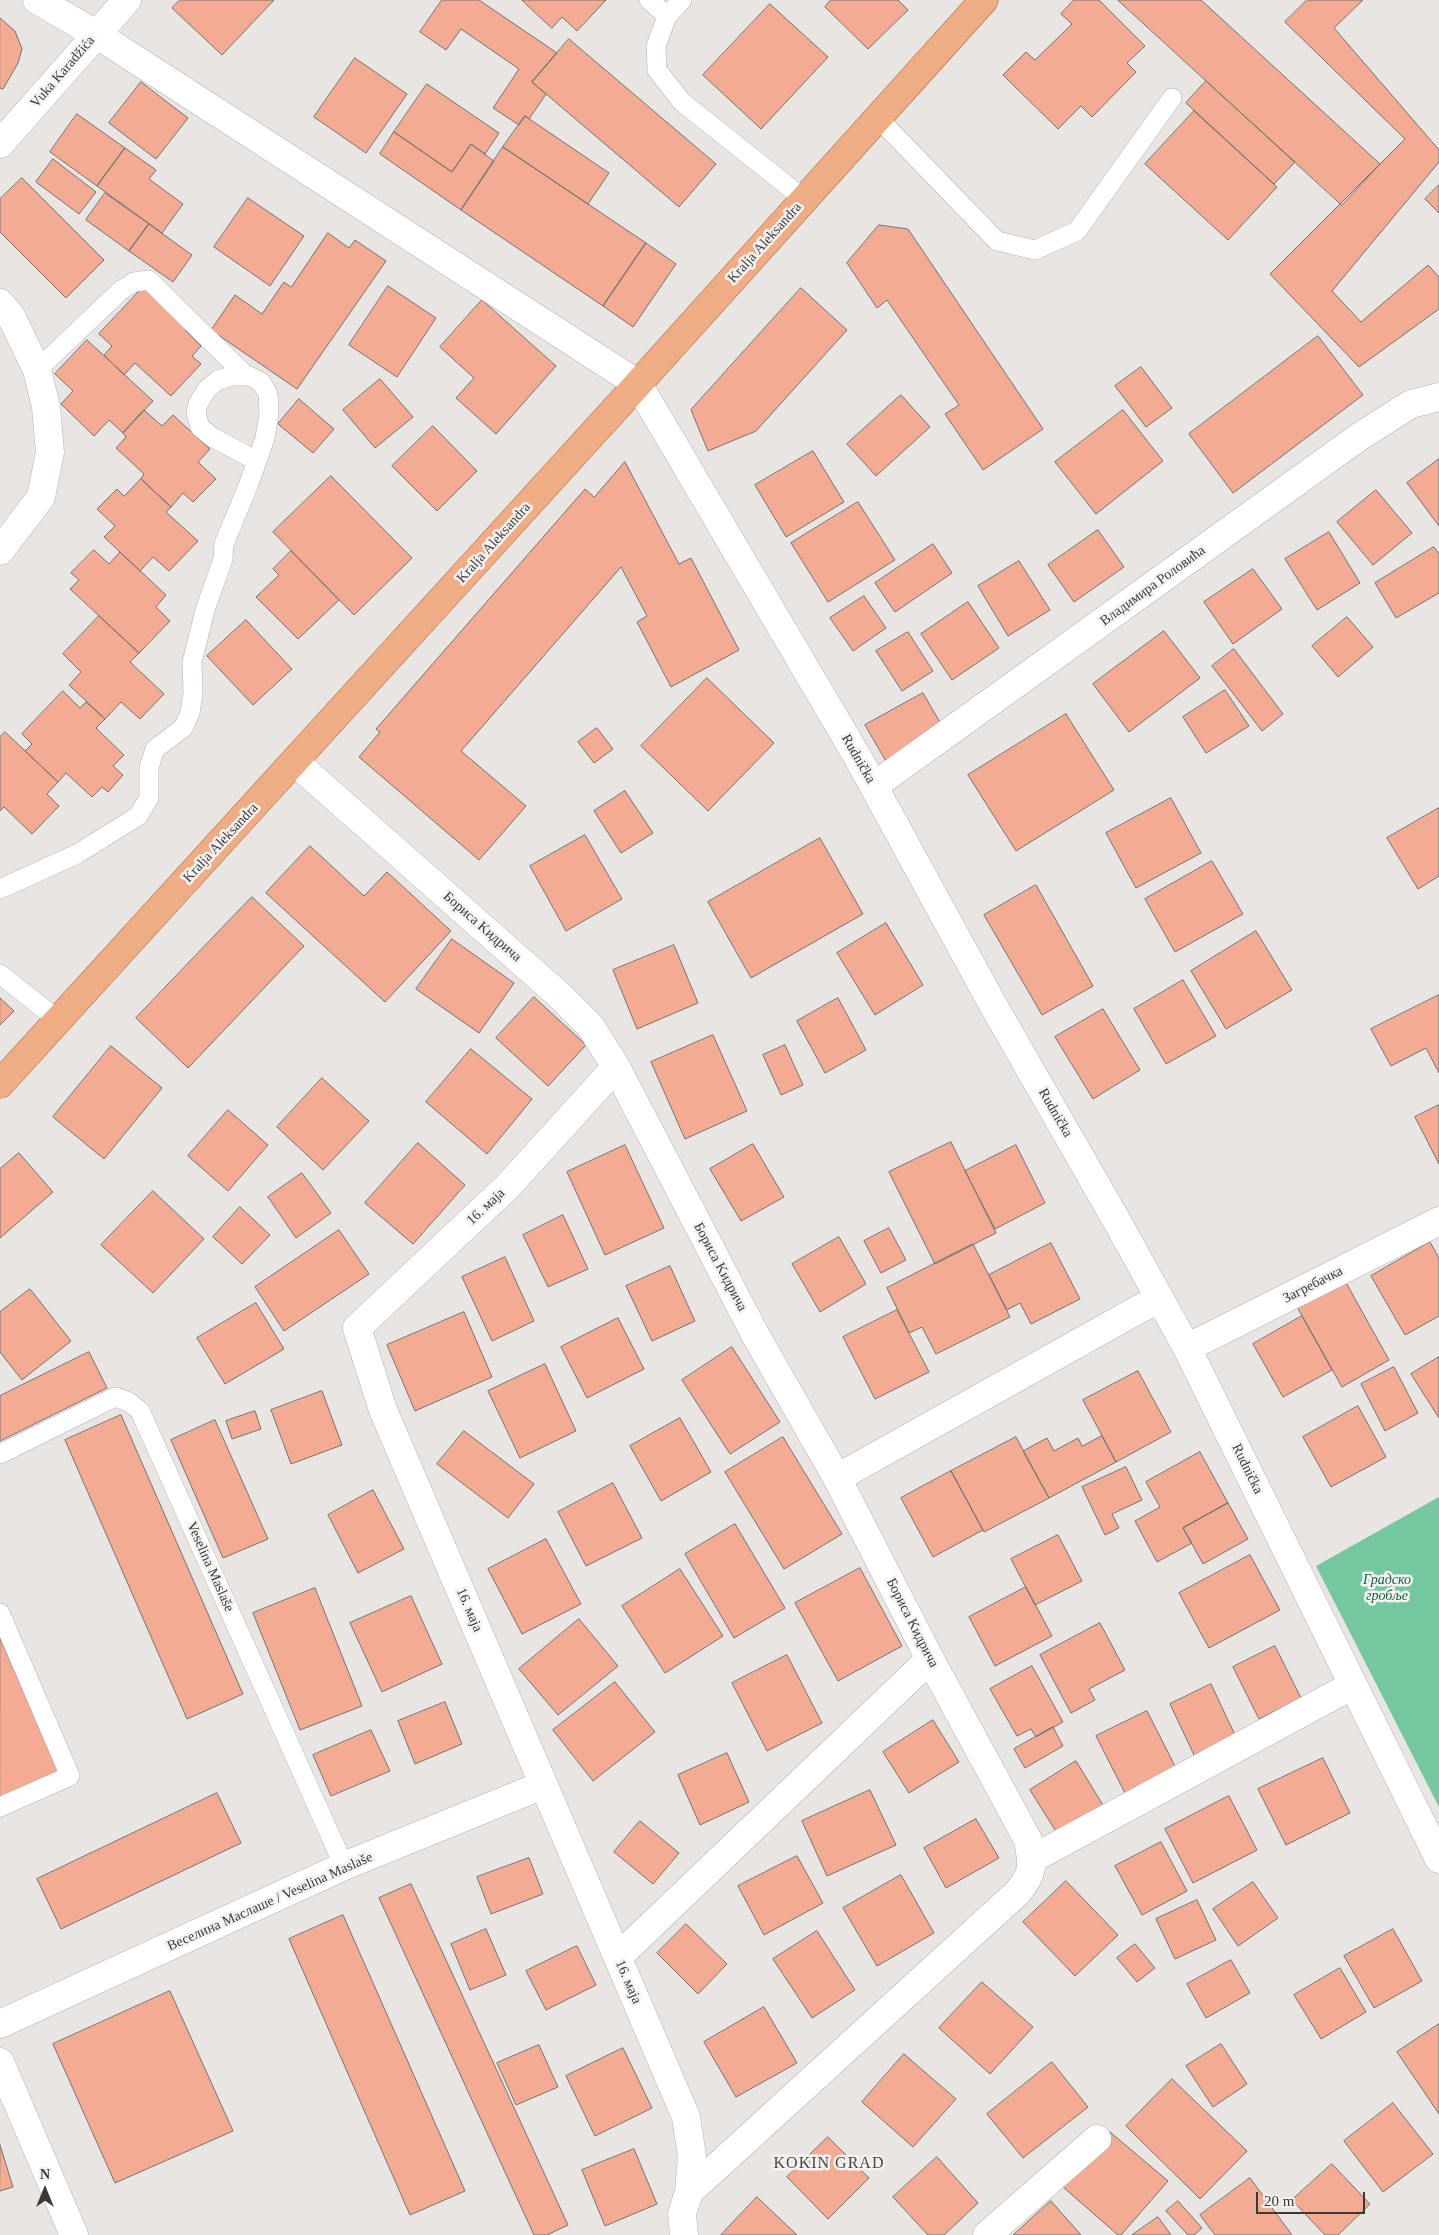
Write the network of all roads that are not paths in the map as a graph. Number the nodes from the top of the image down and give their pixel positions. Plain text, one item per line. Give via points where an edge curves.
1 (37, 0) edge
2 (127, 0) edge
3 (649, 0) edge
4 (682, 0) edge
5 (984, 0) edge
6 (666, 16) junction
7 (96, 34) junction
8 (1172, 98) dead end
9 (878, 118) junction
10 (0, 144) edge
11 (804, 199) junction
12 (0, 303) edge
13 (37, 370) junction
14 (246, 376) junction
15 (638, 384) junction
16 (1439, 397) edge
17 (257, 461) junction
18 (0, 551) edge
19 (295, 762) junction
20 (874, 786) junction
21 (0, 889) edge
22 (0, 974) edge
23 (58, 1020) junction
24 (616, 1067) junction
25 (0, 1084) edge
26 (1439, 1221) edge
27 (1160, 1298) junction
28 (1187, 1348) junction
29 (0, 1454) edge
30 (837, 1478) junction
31 (0, 1613) edge
32 (930, 1659) junction
33 (1352, 1685) junction
34 (543, 1785) junction
35 (0, 1807) edge
36 (1032, 1858) junction
37 (1439, 1859) edge
38 (344, 1866) junction
39 (618, 1957) junction
40 (0, 2024) edge
41 (0, 2062) edge
42 (1097, 2139) dead end
43 (689, 2192) junction
44 (74, 2235) edge
45 (684, 2235) edge
46 (987, 2235) edge

1 - 7 street
2 - 7 street, Vuka Karadžića
3 - 6 lane
4 - 6 lane
5 - 9 main road, Kralja Aleksandra
6 - 11 lane via 656,46 657,70 682,102
7 - 10 street, Vuka Karadžića
7 - 15 street
8 - 9 lane via 1077,231 1035,250 997,241
9 - 11 main road, Kralja Aleksandra
11 - 15 main road, Kralja Aleksandra
12 - 13 street via 11,316
13 - 14 lane via 120,291 134,282 149,280
13 - 18 street via 46,407 50,452 41,497
14 - 17 lane via 261,382 268,394 265,438
14 - 17 lane via 218,380 208,388 196,413 200,427 212,437
15 - 19 main road, Kralja Aleksandra
15 - 20 street, Rudnička
16 - 20 street, Владимира Роловића via 1411,404 1359,437
17 - 21 lane via 224,544 223,559 205,610 192,662 190,712 183,728 155,749 149,767 149,798 138,816 119,830 78,854
19 - 23 main road, Kralja Aleksandra
19 - 24 street, Бориса Kидрича via 558,994 591,1027
20 - 27 street, Rudnička via 992,1003
22 - 23 lane
23 - 25 main road, Kralja Aleksandra
24 - 30 street, Бориса Kидрича via 756,1336
24 - 34 street, 16. маја via 508,1186 357,1328 383,1410
26 - 28 street, Загребачка
27 - 28 street, Rudnička
27 - 30 street
28 - 33 street, Rudnička
29 - 38 lane, Veselina Maslaše via 115,1397 140,1411
30 - 32 street, Бориса Kидрича
31 - 35 lane via 70,1776
32 - 36 street, Бориса Kидрича via 1028,1840
32 - 39 street
33 - 36 street
33 - 37 street, Rudnička
34 - 38 street, Веселина Маслаше / Veselina Maslaše
34 - 39 street, 16. маја
36 - 43 street via 1030,1878 1018,1893
38 - 40 street, Веселина Маслаше / Veselina Maslaše
39 - 43 street, 16. маја via 686,2117 692,2156
41 - 44 street
42 - 46 street
43 - 45 street, 16. маја via 682,2214

